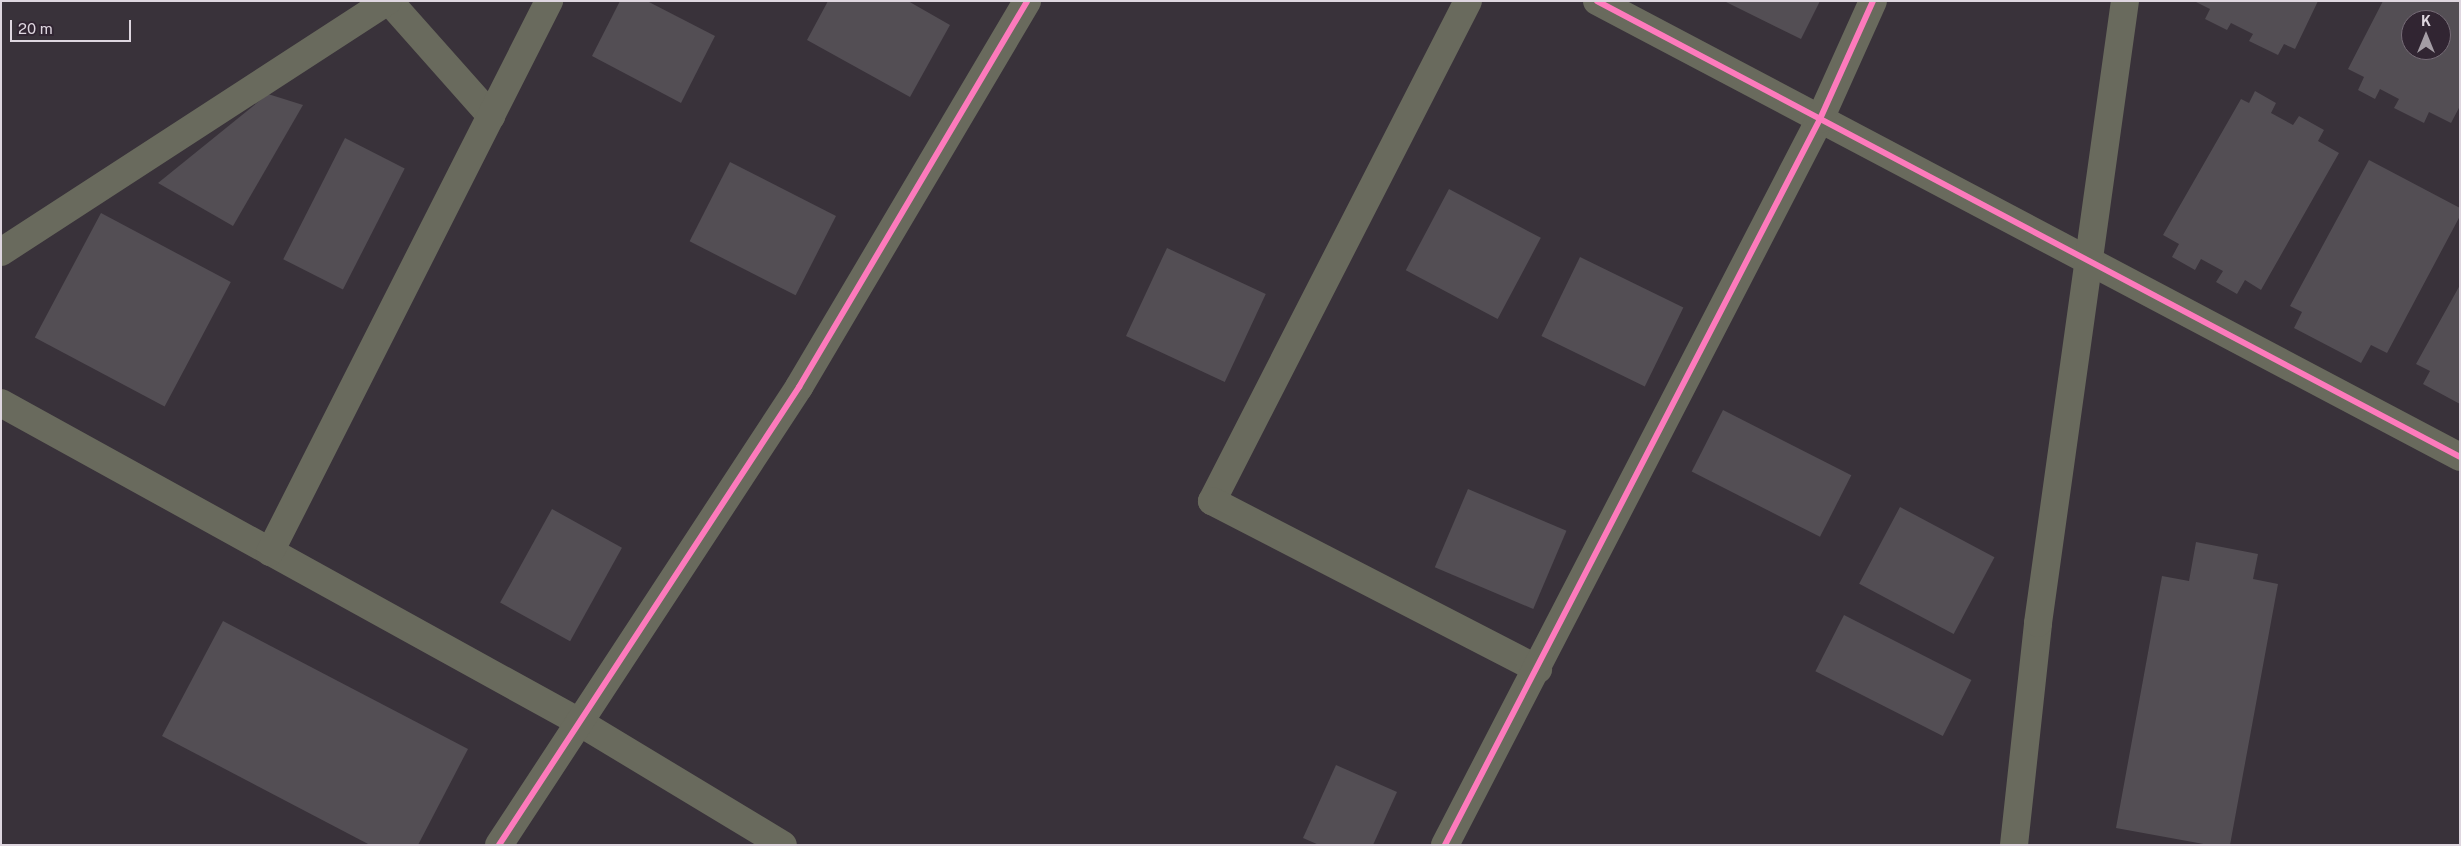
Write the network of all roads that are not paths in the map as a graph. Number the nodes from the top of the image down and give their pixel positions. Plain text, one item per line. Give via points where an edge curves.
1 (388, 1) edge
2 (549, 1) edge
3 (1027, 1) edge
4 (1468, 1) edge
5 (1597, 1) edge
6 (1873, 1) edge
7 (2124, 1) edge
8 (491, 116) junction
9 (1820, 119) junction
10 (1, 252) edge
11 (2088, 260) junction
12 (1, 403) edge
13 (2460, 457) edge
14 (270, 552) junction
15 (1538, 670) junction
16 (579, 722) junction
17 (499, 845) edge
18 (783, 845) edge
19 (1445, 845) edge
20 (2014, 845) edge

1 - 8 street
1 - 10 street
2 - 8 street
3 - 16 street via 799,387
4 - 15 street via 1212,501
5 - 9 street
6 - 9 street
7 - 11 street
8 - 14 street
9 - 11 street
9 - 15 street
11 - 13 street
11 - 20 street via 2038,623
12 - 14 street
14 - 16 street
15 - 19 street
16 - 17 street
16 - 18 street

